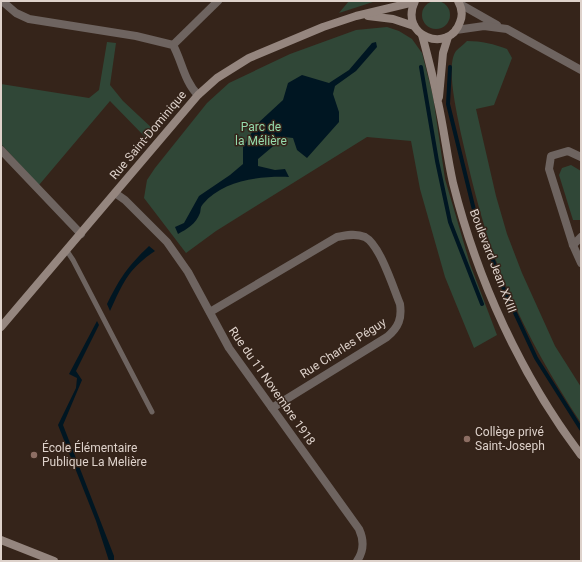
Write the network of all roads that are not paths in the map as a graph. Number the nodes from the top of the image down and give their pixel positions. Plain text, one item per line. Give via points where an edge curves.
1 (2, 1) edge
2 (218, 1) edge
3 (415, 2) edge
4 (459, 3) edge
5 (356, 16) junction
6 (414, 26) junction
7 (500, 27) junction
8 (456, 30) junction
9 (422, 35) junction
10 (448, 37) junction
11 (173, 45) junction
12 (580, 69) edge
13 (198, 95) junction
14 (439, 104) junction
15 (1, 150) edge
16 (581, 158) edge
17 (115, 193) junction
18 (81, 234) junction
19 (581, 237) edge
20 (573, 245) junction
21 (67, 251) junction
22 (581, 263) edge
23 (210, 312) junction
24 (1, 327) edge
25 (272, 408) junction
26 (152, 412) dead end
27 (581, 455) edge
28 (1, 540) edge
29 (54, 561) edge
30 (357, 561) edge

1 - 11 street via 16,13 29,19 136,36
2 - 11 street
3 - 5 street, Rue Saint-Dominique
3 - 6 street via 411,14
4 - 7 street
4 - 8 street via 462,18
5 - 6 street, Rue Saint-Dominique via 381,17
5 - 13 street, Rue Saint-Dominique via 249,58 217,78
6 - 9 street
7 - 8 street via 484,26
7 - 12 street via 516,33
8 - 10 street
9 - 10 street via 434,40
9 - 14 street
10 - 14 street via 443,53
11 - 13 street via 183,70
13 - 17 street, Rue Saint-Dominique
14 - 27 street, Boulevard Jean XXIII via 446,152 460,209 493,300 526,368 561,428
15 - 18 street
16 - 20 street via 568,151 551,156 549,169
17 - 18 street, Rue Saint-Dominique
17 - 23 street, Rue du 11 Novembre 1918 via 167,242 188,272
18 - 21 street, Rue Saint-Dominique
19 - 20 street
20 - 22 street
21 - 24 street, Rue Saint-Dominique
21 - 26 lane
23 - 25 street, Rue du 11 Novembre 1918 via 229,348
23 - 25 street, Rue Charles Péguy via 337,237 354,234 364,237 374,245 400,304 398,324 388,336
25 - 30 street, Rue du 11 Novembre 1918 via 359,529 363,539
28 - 29 street

